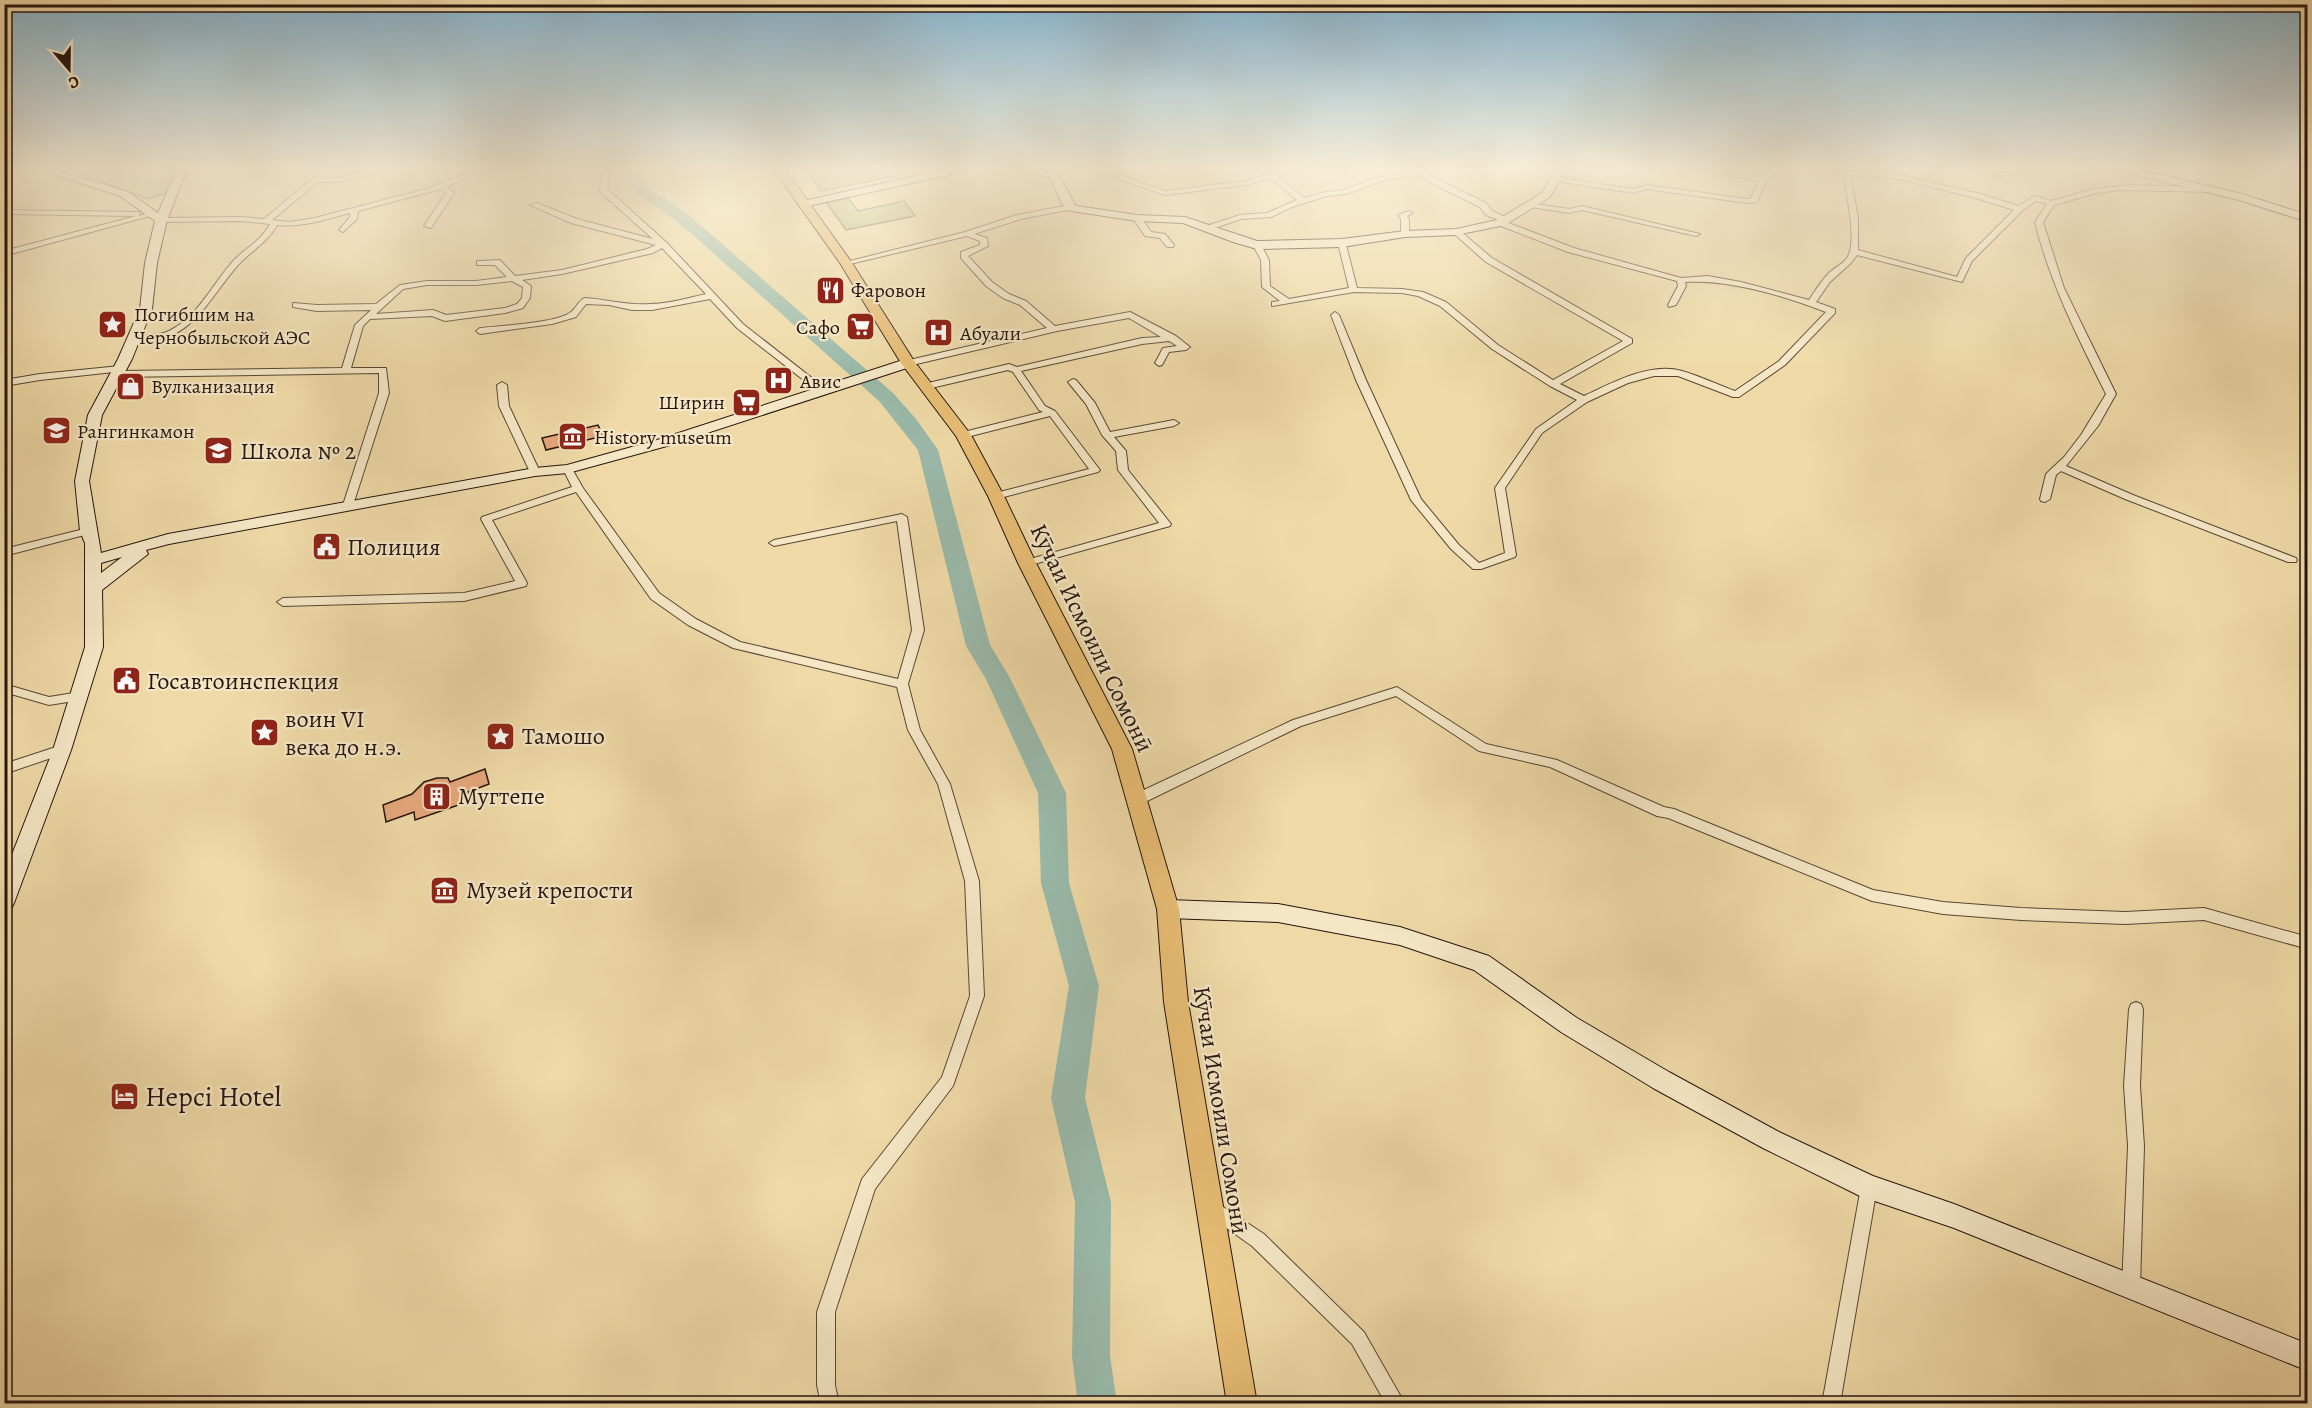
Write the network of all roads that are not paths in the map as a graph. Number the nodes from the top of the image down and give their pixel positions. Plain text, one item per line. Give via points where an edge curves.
1 (84, 235) edge
2 (155, 235) edge
3 (268, 235) edge
4 (627, 235) edge
5 (653, 235) edge
6 (825, 235) edge
7 (965, 235) edge
8 (970, 235) edge
9 (1153, 235) edge
10 (1225, 235) edge
11 (1400, 235) edge
12 (1459, 235) edge
13 (1534, 235) edge
14 (1856, 235) edge
15 (1994, 235) edge
16 (2041, 235) edge
17 (1342, 243) junction
18 (663, 244) junction
19 (1170, 245) dead end
20 (1257, 245) junction
21 (1855, 252) junction
22 (4, 254) edge
23 (480, 263) dead end
24 (846, 263) junction
25 (513, 278) junction
26 (1681, 280) junction
27 (1354, 290) junction
28 (710, 296) junction
29 (1288, 302) junction
30 (1811, 303) junction
31 (1275, 304) dead end
32 (296, 305) dead end
33 (1672, 305) dead end
34 (377, 307) junction
35 (479, 314) junction
36 (1335, 315) dead end
37 (369, 317) junction
38 (1053, 329) junction
39 (1173, 338) junction
40 (134, 339) junction
41 (1159, 363) dead end
42 (904, 364) junction
43 (1016, 370) junction
44 (118, 371) junction
45 (346, 371) junction
46 (1073, 382) dead end
47 (4, 383) edge
48 (1553, 384) junction
49 (502, 385) dead end
50 (927, 386) junction
51 (823, 391) junction
52 (1584, 400) junction
53 (1052, 413) junction
54 (1174, 423) dead end
55 (963, 435) junction
56 (1107, 435) junction
57 (2061, 467) junction
58 (568, 469) junction
59 (535, 472) junction
60 (578, 488) junction
61 (996, 496) junction
62 (2045, 500) dead end
63 (348, 505) junction
64 (91, 537) junction
65 (168, 539) junction
66 (774, 543) dead end
67 (4, 553) edge
68 (94, 560) junction
69 (2292, 560) dead end
70 (1027, 563) junction
71 (94, 588) junction
72 (283, 602) dead end
73 (902, 684) junction
74 (4, 688) edge
75 (80, 696) junction
76 (62, 750) junction
77 (4, 769) edge
78 (1136, 800) junction
79 (4, 903) edge
80 (1168, 909) junction
81 (2307, 943) edge
82 (2136, 1009) dead end
83 (1869, 1187) junction
84 (1210, 1207) junction
85 (2131, 1289) junction
86 (2307, 1358) edge
87 (830, 1404) edge
88 (1242, 1404) edge
89 (1396, 1404) edge
90 (1831, 1404) edge

1 - 22 street
2 - 40 main road via 146,309
3 - 40 street via 221,279 197,315 173,333
4 - 18 street
5 - 18 street
6 - 24 main road, Кӯчаи Исмоили Сомонӣ
7 - 24 street
8 - 38 street via 984,240 980,249 964,254 977,272
9 - 19 street via 1162,236
10 - 20 main road
11 - 17 main road
12 - 48 street via 1498,266 1629,341
13 - 26 street via 1571,250
14 - 21 street
15 - 21 street via 1969,260 1959,280
16 - 57 street via 2068,309 2111,394
17 - 20 main road
17 - 27 street
18 - 25 street via 650,251 562,272
18 - 28 street
20 - 29 street via 1264,260 1266,287
21 - 30 street
23 - 25 street via 497,262
24 - 42 main road, Кӯчаи Исмоили Сомонӣ
25 - 34 street via 400,287
25 - 35 street via 527,286 526,298 520,306
26 - 30 street via 1708,278
26 - 33 street
27 - 29 street
27 - 48 street via 1402,291 1443,304 1495,347
28 - 35 street via 652,307 584,301 573,315 479,334
28 - 51 street via 740,326
29 - 31 street
30 - 52 street via 1832,311 1782,363 1736,395 1679,373 1654,373
32 - 34 street
34 - 37 street
35 - 37 street via 445,318 433,313
36 - 52 street via 1416,500 1477,567 1511,555 1500,488 1539,431
37 - 45 street via 359,325
38 - 39 street via 1130,315
38 - 42 street
39 - 41 street via 1186,347 1166,350
39 - 43 street via 1142,341
40 - 44 main road
42 - 50 main road, Кӯчаи Исмоили Сомонӣ
42 - 51 main road
43 - 50 street via 1009,366
43 - 53 street via 1042,408
44 - 45 street
44 - 47 street
44 - 64 main road via 95,415 82,481
45 - 63 street via 383,370 384,393
46 - 56 street
48 - 52 street
49 - 59 street via 504,406
50 - 55 main road, Кӯчаи Исмоили Сомонӣ
51 - 58 main road
53 - 55 street
53 - 61 street via 1095,470
54 - 56 street
55 - 61 main road, Кӯчаи Исмоили Сомонӣ
56 - 70 street via 1120,451 1123,470 1166,524
57 - 62 street via 2051,474
57 - 69 street
58 - 59 main road
58 - 60 street
59 - 63 main road
60 - 72 street via 486,519 522,583 464,597
60 - 73 street via 655,596 692,622 737,645
61 - 70 main road, Кӯчаи Исмоили Сомонӣ
63 - 65 main road
64 - 65 main road
64 - 67 street
64 - 68 main road
65 - 68 main road
65 - 71 main road via 122,564
66 - 73 street via 902,517 918,630
68 - 71 main road
70 - 78 main road, Кӯчаи Исмоили Сомонӣ via 1122,749
71 - 75 main road via 94,646
73 - 87 street via 914,729 944,784 972,881 977,996 948,1081 868,1185 826,1312 826,1385
74 - 75 street via 49,701
75 - 76 main road
76 - 77 street
76 - 79 main road
78 - 80 main road, Кӯчаи Исмоили Сомонӣ
78 - 81 street via 1297,723 1397,691 1483,748 1553,763 1662,812 1872,896 1943,908 2021,914 2125,918 2204,914
80 - 83 main road via 1278,913 1400,936 1481,963 1569,1025 1660,1080
80 - 84 main road, Кӯчаи Исмоили Сомонӣ via 1176,1002
82 - 85 street
83 - 85 main road via 1954,1216
83 - 90 street
84 - 88 main road, Кӯчаи Исмоили Сомонӣ
84 - 89 street via 1258,1240 1358,1338
85 - 86 main road

